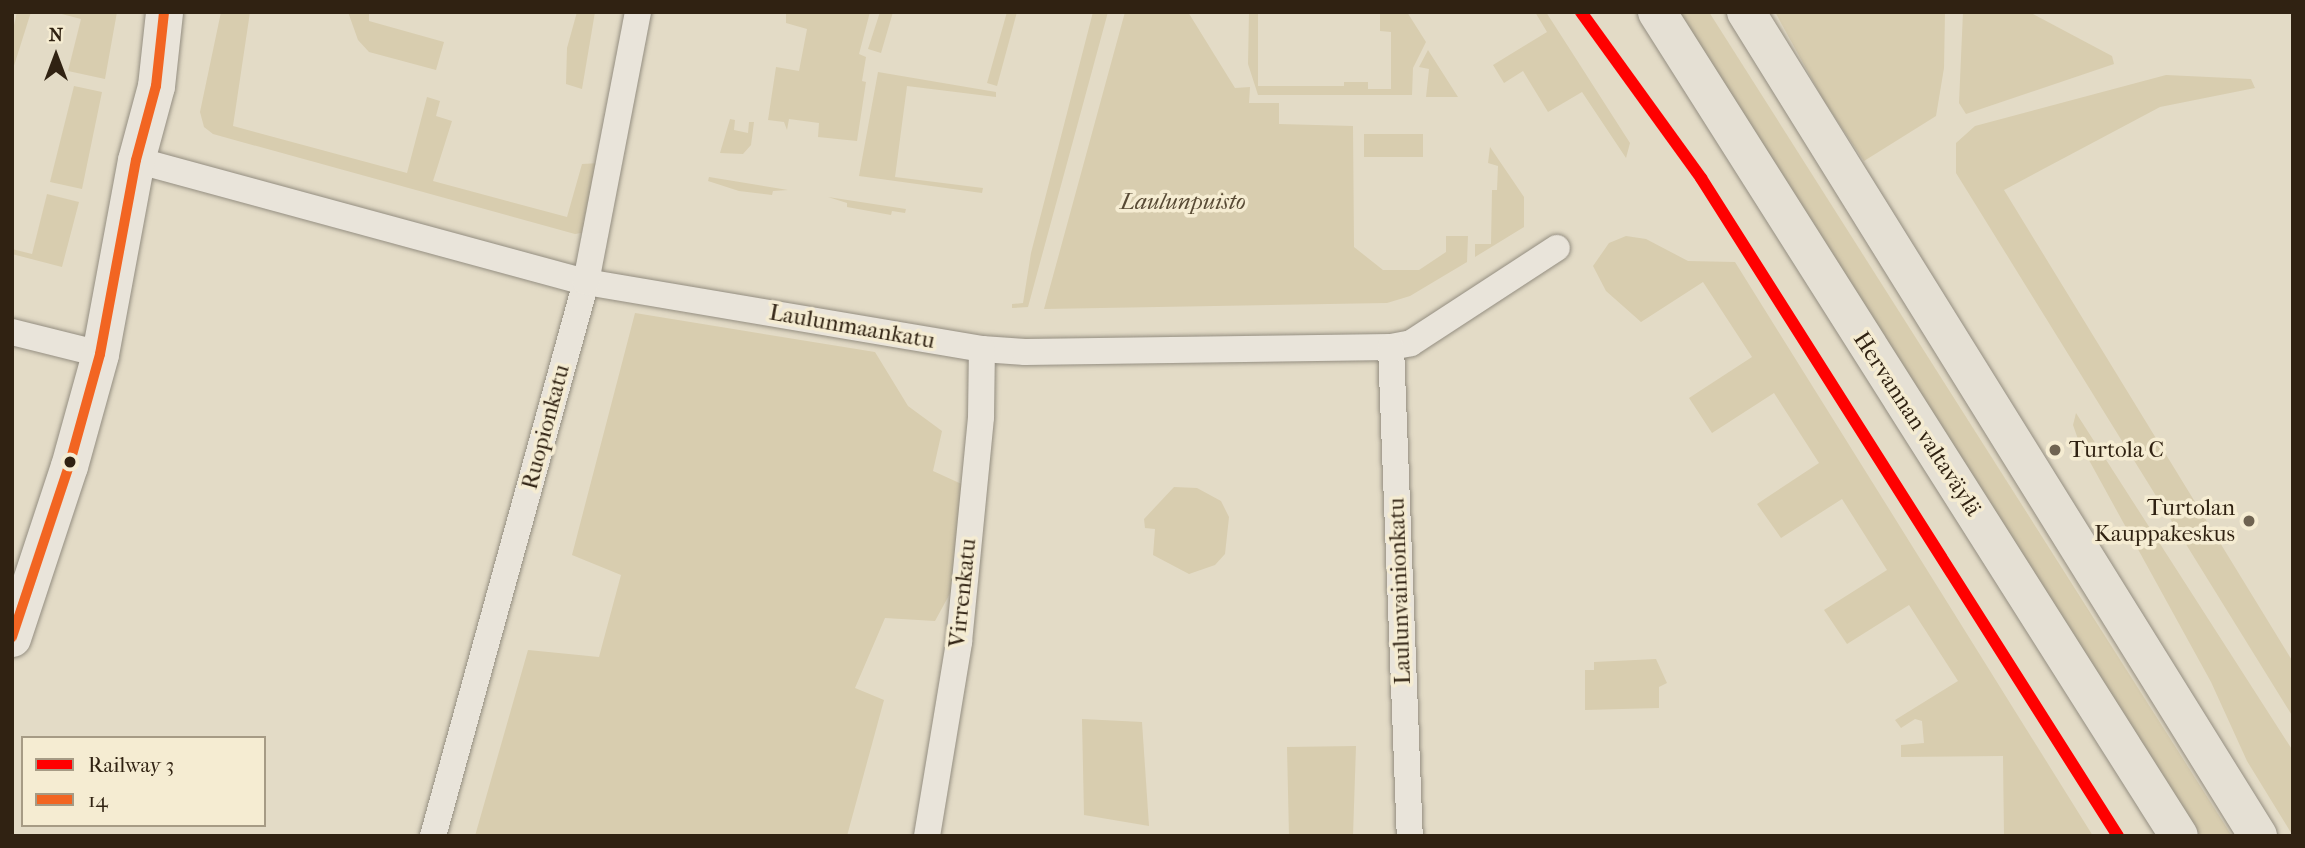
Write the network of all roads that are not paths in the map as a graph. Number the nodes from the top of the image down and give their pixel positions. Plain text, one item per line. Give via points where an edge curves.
1 (164, 12) edge
2 (638, 12) edge
3 (1657, 12) edge
4 (1746, 12) edge
5 (136, 160) junction
6 (1558, 248) dead end
7 (586, 282) junction
8 (12, 332) edge
9 (1391, 347) junction
10 (982, 349) junction
11 (100, 354) junction
12 (12, 638) edge
13 (433, 836) edge
14 (927, 836) edge
15 (1410, 836) edge
16 (2179, 836) edge
17 (2258, 836) edge

1 - 5 main road via 156,86
2 - 7 street, Ruopionkatu
3 - 16 highway, Hervannan valtaväylä
4 - 17 highway
5 - 7 street, Laulunmaankatu
5 - 11 main road
6 - 9 street, Laulunmaankatu via 1411,343
7 - 10 street, Laulunmaankatu
7 - 13 street, Ruopionkatu
8 - 11 street
9 - 10 street, Laulunmaankatu
9 - 15 street, Laulunvainionkatu
10 - 14 street, Virrenkatu via 981,416 959,642
11 - 12 main road via 69,466

